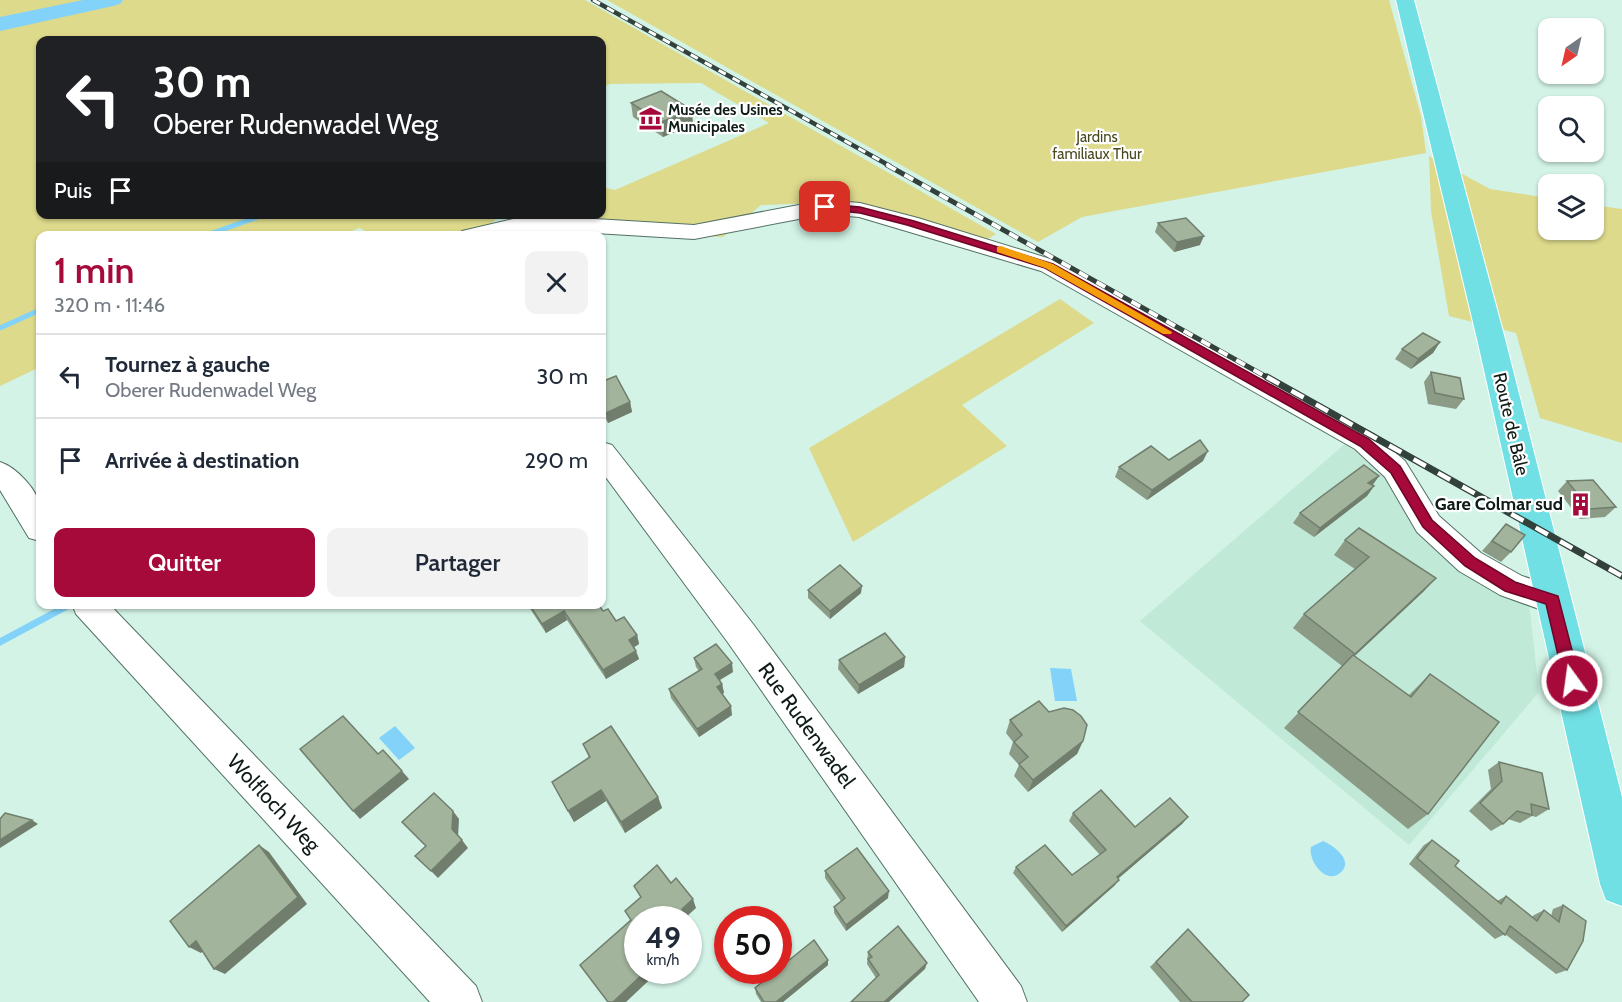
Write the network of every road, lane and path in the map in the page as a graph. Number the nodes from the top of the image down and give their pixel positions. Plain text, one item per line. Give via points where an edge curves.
1 (1405, 0) edge
2 (492, 231) edge
3 (606, 457) edge
4 (0, 473) edge
5 (36, 523) edge
6 (1552, 600) junction
7 (93, 609) edge
8 (1622, 884) edge
9 (460, 1002) edge
10 (1005, 1002) edge

1 - 6 main road, Route de Bâle
2 - 6 street via 562,224 694,232 825,207 880,215 1004,250 1049,266 1365,442 1395,469 1428,524 1470,562 1510,586
3 - 10 street, Rue Rudenwadel via 741,634
4 - 5 street via 10,481
6 - 8 main road, Route de Bâle
7 - 9 street, Wolfloch Weg

